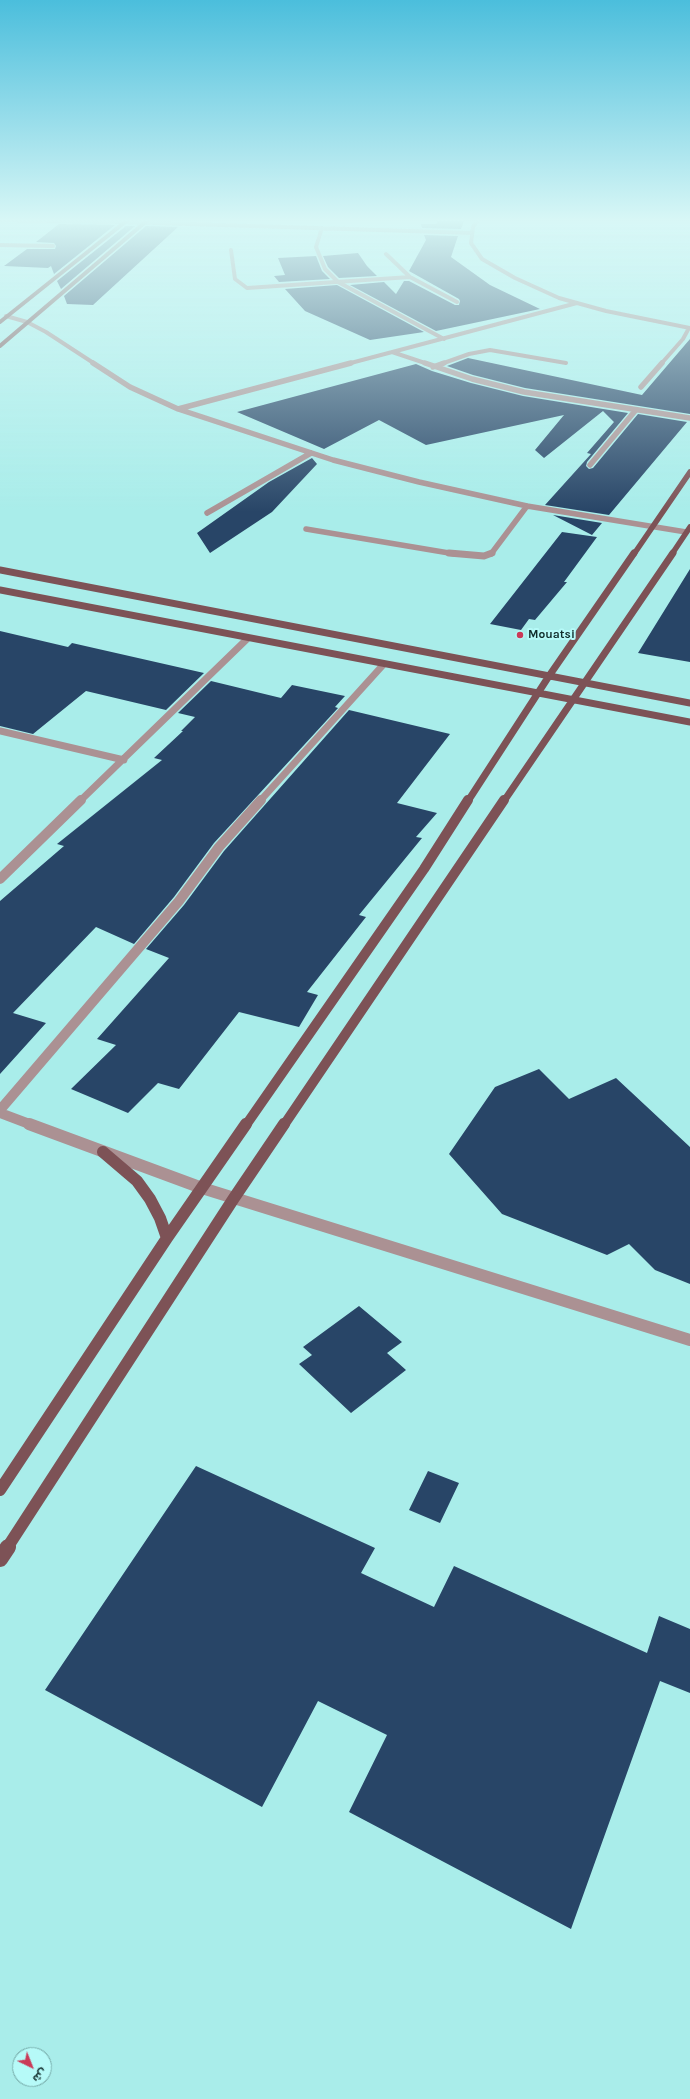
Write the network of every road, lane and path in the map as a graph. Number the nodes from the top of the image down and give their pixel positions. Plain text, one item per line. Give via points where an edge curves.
1 (6, 316) joint
2 (34, 316) edge
3 (402, 316) edge
4 (528, 316) edge
5 (630, 316) edge
6 (0, 322) edge
7 (27, 322) junction
8 (690, 328) edge
9 (444, 338) junction
10 (0, 346) edge
11 (392, 352) junction
12 (566, 363) dead end
13 (433, 367) junction
14 (641, 387) dead end
15 (178, 409) junction
16 (635, 411) junction
17 (690, 418) edge
18 (311, 453) junction
19 (590, 465) dead end
20 (690, 472) edge
21 (527, 506) junction
22 (207, 513) dead end
23 (651, 527) junction
24 (306, 529) dead end
25 (688, 529) edge
26 (0, 570) edge
27 (0, 590) edge
28 (247, 639) junction
29 (383, 665) junction
30 (549, 676) junction
31 (583, 683) junction
32 (538, 694) junction
33 (573, 699) junction
34 (690, 703) edge
35 (690, 722) edge
36 (0, 732) edge
37 (124, 760) junction
38 (0, 879) edge
39 (0, 1110) edge
40 (0, 1113) edge
41 (103, 1152) junction
42 (202, 1188) junction
43 (234, 1198) junction
44 (168, 1238) junction
45 (690, 1340) edge
46 (0, 1490) edge
47 (0, 1560) edge

1 - 6 main road
1 - 7 street
2 - 7 main road
3 - 9 street
4 - 9 street
5 - 8 street
7 - 10 main road
7 - 15 street via 59,339 130,386
8 - 14 street
9 - 11 street
11 - 13 street
11 - 15 street
12 - 13 street via 490,350 469,354
13 - 16 street via 524,392
15 - 18 street
16 - 17 street
16 - 19 street
18 - 21 street via 419,482
18 - 22 street
20 - 23 main road
21 - 23 street
21 - 24 street via 491,554 484,556 463,555
23 - 25 street
23 - 30 main road
25 - 31 main road
26 - 30 main road
27 - 28 main road
28 - 29 main road
28 - 37 street
29 - 32 main road
29 - 39 street via 219,847 179,901
30 - 31 main road
30 - 32 main road
31 - 33 main road
31 - 34 main road
32 - 33 main road
32 - 42 main road via 424,869
33 - 35 main road
33 - 43 main road
36 - 37 street
37 - 38 street
40 - 41 street
41 - 42 street
41 - 44 main road via 132,1176 150,1199
42 - 43 street
42 - 44 main road
43 - 45 street
43 - 47 main road
44 - 46 main road

